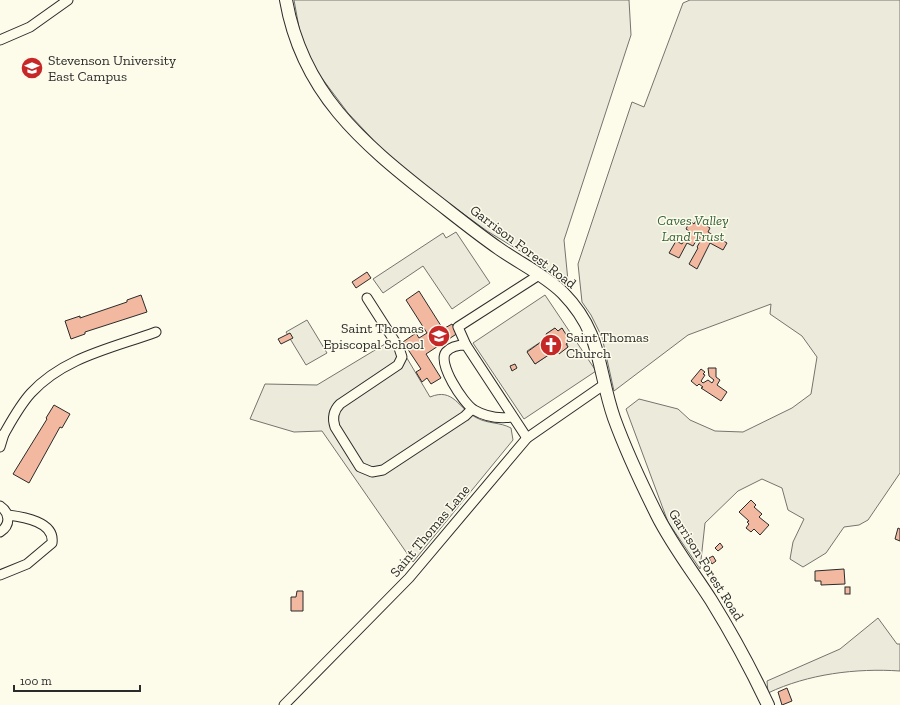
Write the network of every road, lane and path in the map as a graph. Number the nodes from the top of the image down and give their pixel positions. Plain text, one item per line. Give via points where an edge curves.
1 (68, 0) edge
2 (286, 0) edge
3 (0, 40) edge
4 (539, 275) junction
5 (367, 298) dead end
6 (156, 332) dead end
7 (466, 345) junction
8 (605, 384) junction
9 (472, 409) junction
10 (512, 417) junction
11 (2, 435) edge
12 (527, 438) junction
13 (0, 447) edge
14 (0, 506) edge
15 (8, 515) junction
16 (0, 532) edge
17 (0, 575) edge
18 (284, 705) edge
19 (768, 705) edge

1 - 3 street via 30,27
2 - 4 main road, Garrison Forest Road via 294,38 302,57 320,89 349,124 394,168 497,248
4 - 7 street via 458,328
4 - 8 main road, Garrison Forest Road via 561,291 583,317 597,348
5 - 9 street via 399,348 402,357 398,365 340,404 335,411 335,427 360,466 366,471 383,470
6 - 11 street via 60,368 31,393
7 - 9 street via 451,348 446,352 444,365 461,397
7 - 10 street
8 - 12 street, Saint Thomas Lane
8 - 19 main road, Garrison Forest Road via 620,432 657,516 672,544 729,630
9 - 10 street via 500,419
10 - 12 street
11 - 13 street
12 - 18 street, Saint Thomas Lane via 399,590
14 - 15 street
15 - 16 street via 6,526
15 - 17 street via 38,523 50,530 53,536 52,543 27,564

